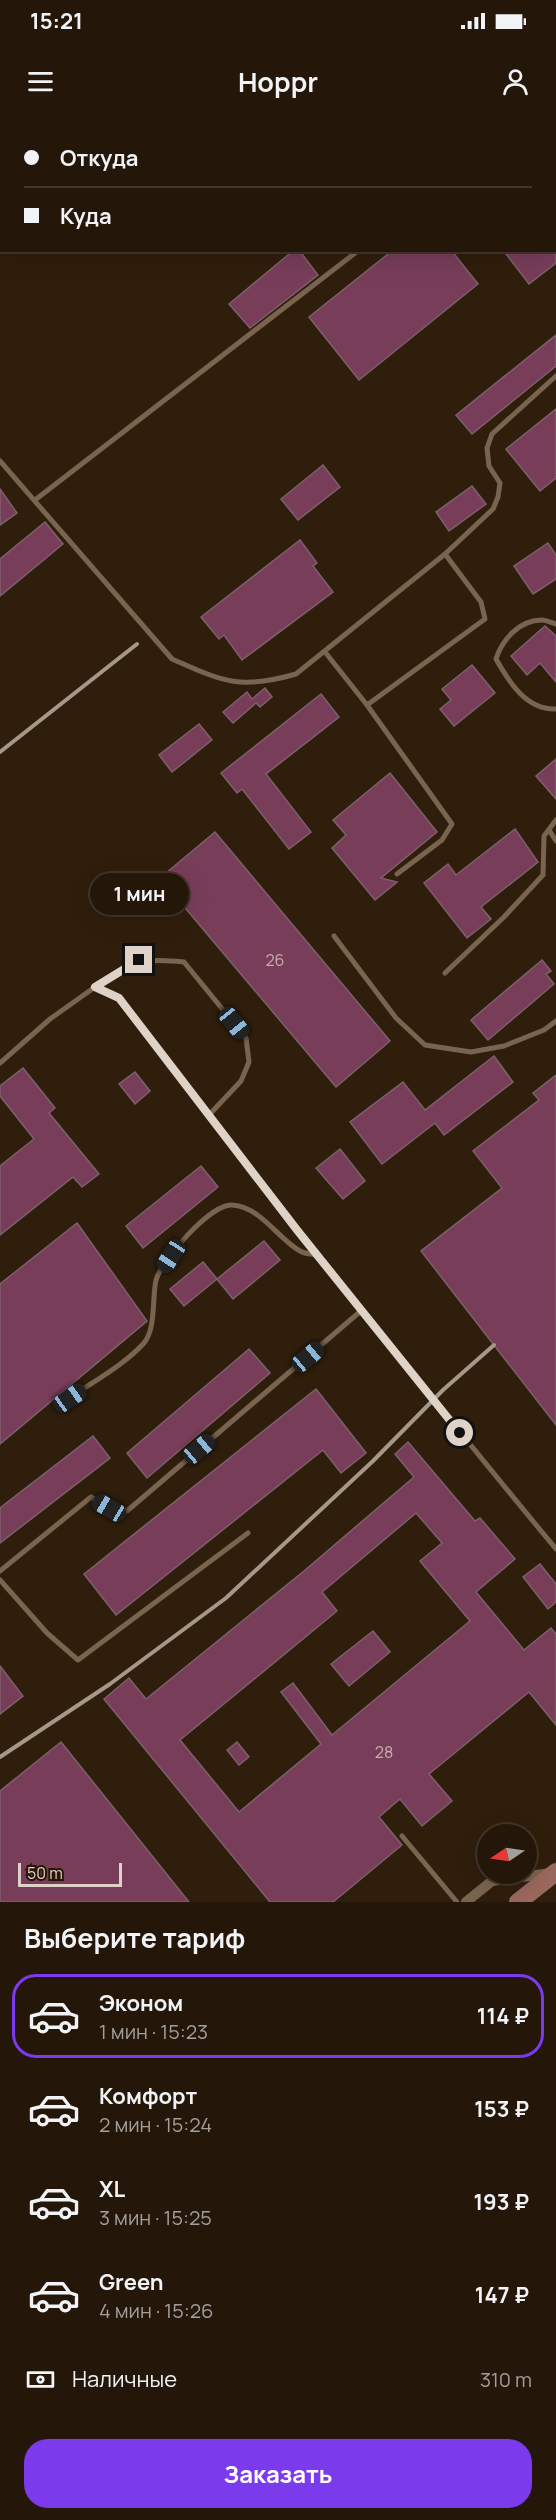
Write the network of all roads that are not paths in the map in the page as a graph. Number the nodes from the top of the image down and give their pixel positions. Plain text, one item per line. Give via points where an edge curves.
1 (355, 252) edge
2 (556, 376) edge
3 (0, 461) edge
4 (34, 500) junction
5 (445, 554) junction
6 (556, 624) edge
7 (325, 652) junction
8 (368, 705) junction
9 (556, 709) edge
10 (556, 820) edge
11 (549, 830) junction
12 (556, 841) edge
13 (397, 874) dead end
14 (334, 936) dead end
15 (445, 973) dead end
16 (95, 987) junction
17 (556, 1021) edge
18 (0, 1063) edge
19 (209, 1115) junction
20 (318, 1256) junction
21 (362, 1311) junction
22 (70, 1398) dead end
23 (248, 1533) dead end
24 (556, 1549) edge
25 (0, 1571) edge
26 (0, 1580) edge
27 (402, 1836) dead end
28 (556, 1872) edge
29 (457, 1902) edge
30 (466, 1902) edge
31 (518, 1902) edge

1 - 4 lane
2 - 5 lane via 492,434 487,448 489,466 500,483 498,497 493,509
3 - 4 lane
4 - 7 lane via 172,659 236,684 267,683 296,674
5 - 7 lane
5 - 8 lane via 481,602 485,620
6 - 9 lane via 542,620 520,627 501,643 496,659 511,686 525,699 543,708
7 - 8 lane
8 - 13 lane via 452,824 442,840
10 - 11 lane
11 - 12 lane
11 - 15 lane via 544,836 543,875
14 - 17 lane via 396,1018 424,1045 471,1052 504,1046
16 - 18 lane via 50,1019
16 - 19 lane via 119,998
16 - 19 lane via 139,960 184,962 246,1038 249,1062 242,1081
19 - 20 lane
20 - 21 lane
20 - 22 lane via 301,1252 254,1212 231,1205 208,1214 157,1278 154,1311 145,1341
21 - 24 lane
21 - 25 lane via 127,1511 109,1508 91,1497
23 - 26 lane via 78,1660 47,1633
27 - 29 lane
28 - 30 street via 492,1881
28 - 31 main road

